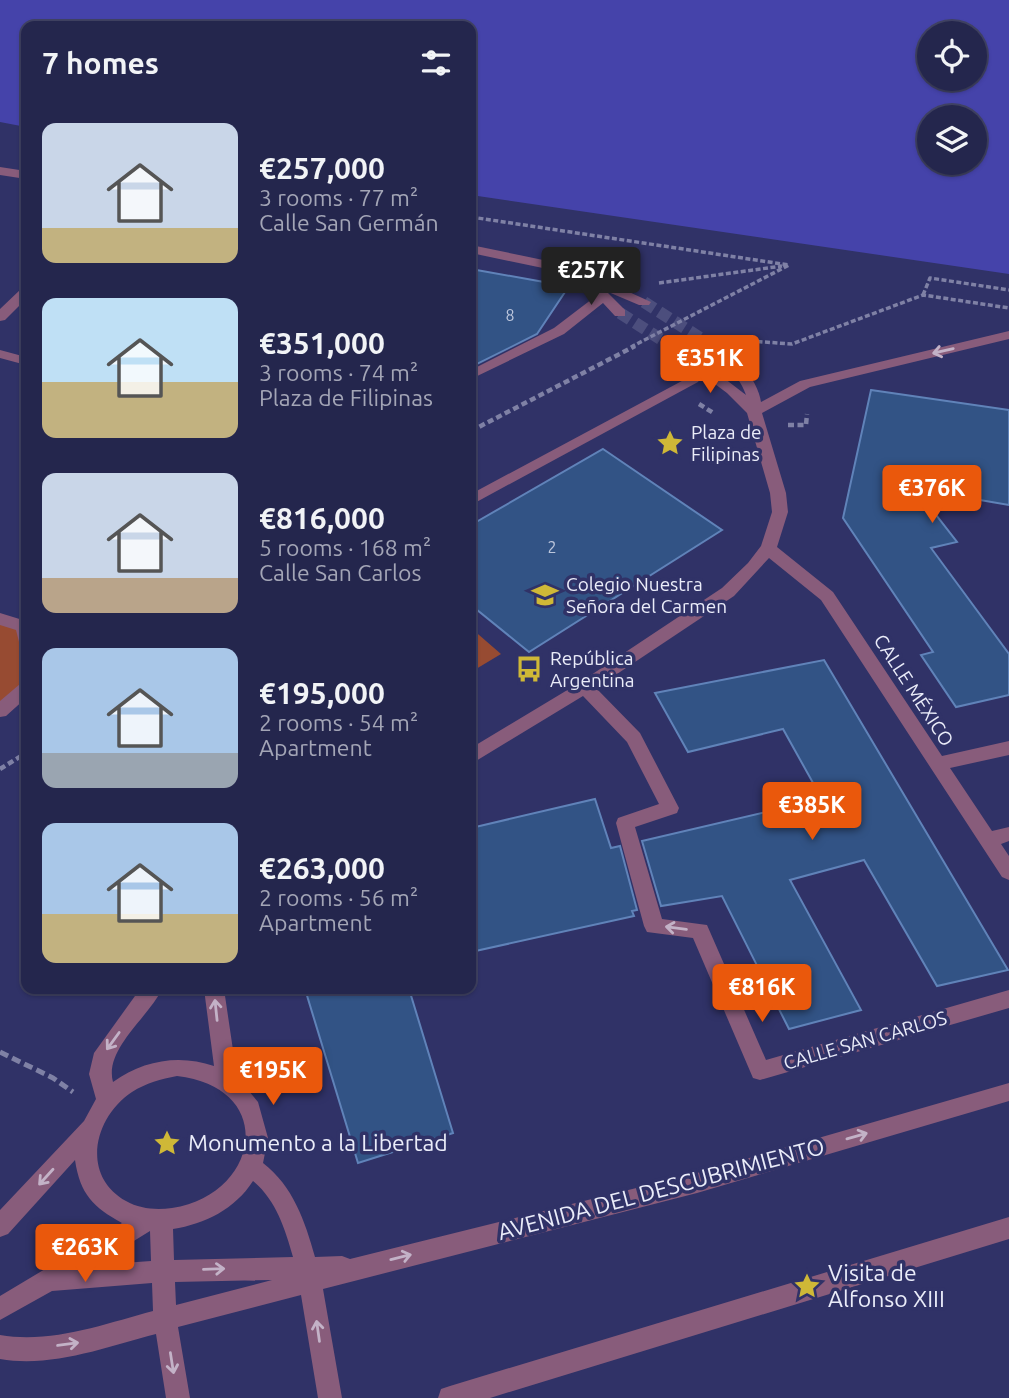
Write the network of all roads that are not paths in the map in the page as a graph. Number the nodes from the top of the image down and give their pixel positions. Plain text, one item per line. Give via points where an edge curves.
1 (0, 171) edge
2 (21, 174) edge
3 (476, 250) edge
4 (586, 277) junction
5 (604, 295) junction
6 (21, 297) edge
7 (644, 302) tunnel mouth
8 (620, 313) tunnel mouth
9 (0, 317) edge
10 (1009, 335) edge
11 (708, 343) tunnel mouth
12 (0, 354) edge
13 (685, 355) tunnel mouth
14 (21, 359) edge
15 (476, 372) edge
16 (693, 379) dead end
17 (754, 411) junction
18 (476, 497) edge
19 (768, 548) junction
20 (0, 619) edge
21 (21, 629) edge
22 (585, 687) junction
23 (21, 692) edge
24 (0, 711) edge
25 (1009, 748) edge
26 (476, 754) edge
27 (937, 764) junction
28 (1009, 834) edge
29 (988, 840) junction
30 (1009, 872) edge
31 (148, 994) edge
32 (216, 994) edge
33 (1009, 999) edge
34 (227, 1080) junction
35 (1009, 1092) edge
36 (99, 1113) junction
37 (250, 1166) junction
38 (154, 1221) junction
39 (0, 1226) edge
40 (1009, 1227) edge
41 (163, 1271) junction
42 (309, 1274) junction
43 (49, 1280) junction
44 (0, 1309) edge
45 (165, 1318) junction
46 (0, 1347) edge
47 (178, 1398) edge
48 (330, 1398) edge
49 (450, 1398) edge

1 - 2 street
3 - 4 street via 546,262
4 - 5 street
4 - 7 street
5 - 8 street
5 - 15 street via 569,325
6 - 9 street
10 -> 17 street via 805,384
11 - 17 street via 747,379
12 - 14 street
13 - 17 street
16 - 18 street
17 - 19 street via 780,512
19 - 22 street via 729,592
19 - 27 street, CALLE MÉXICO via 827,596
20 - 21 street
22 - 26 street
33 -> 22 street, CALLE SAN CARLOS via 760,1071 700,932 654,926 625,823 670,808 634,738
23 - 24 street
25 - 27 street
27 - 29 street, CALLE MÉXICO
28 - 29 street
29 - 30 street, CALLE MÉXICO
31 -> 36 street via 104,1053
34 -> 32 street
34 - 36 street via 204,1069 150,1072 120,1088
34 - 37 street via 245,1097 255,1119 257,1143
42 -> 35 street, AVENIDA DEL DESCUBRIMIENTO via 362,1267 697,1183
36 - 38 street via 86,1154 92,1182 106,1201 124,1213
36 -> 39 street
37 - 38 street via 227,1196 210,1208 193,1216
37 - 42 street via 285,1203
38 - 41 street
38 - 43 street
40 - 49 street
41 -> 42 street
41 - 43 street
41 - 45 street
42 - 45 street
48 -> 42 street
43 - 44 street
46 -> 45 street via 18,1350 73,1344
45 -> 47 street

